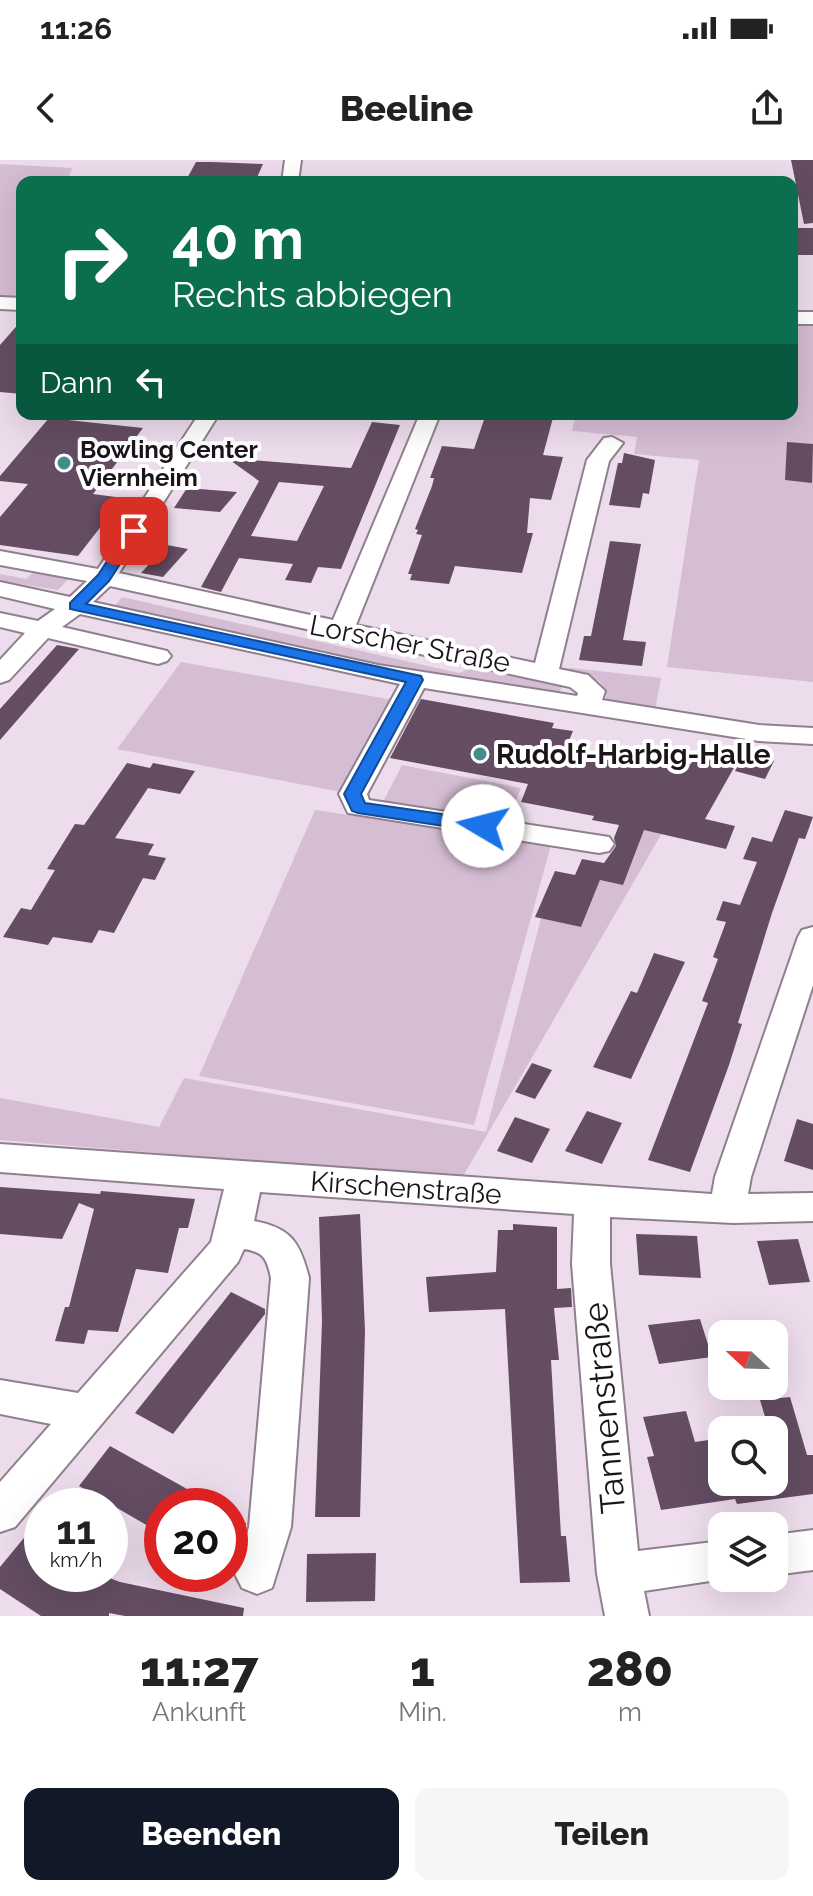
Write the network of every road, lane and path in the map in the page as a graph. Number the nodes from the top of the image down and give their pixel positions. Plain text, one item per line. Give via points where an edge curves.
1 (205, 420) edge
2 (428, 420) edge
3 (612, 443) dead end
4 (0, 558) edge
5 (104, 578) junction
6 (0, 589) edge
7 (75, 606) junction
8 (0, 620) edge
9 (43, 629) junction
10 (342, 629) junction
11 (158, 656) dead end
12 (545, 673) junction
13 (0, 675) edge
14 (415, 680) junction
15 (587, 708) junction
16 (813, 736) edge
17 (599, 844) dead end
18 (813, 937) edge
19 (0, 1158) edge
20 (245, 1176) junction
21 (592, 1200) junction
22 (728, 1207) junction
23 (813, 1207) edge
24 (233, 1233) junction
25 (0, 1397) edge
26 (85, 1412) junction
27 (0, 1513) edge
28 (813, 1550) edge
29 (788, 1553) edge
30 (708, 1563) edge
31 (257, 1574) dead end
32 (619, 1574) junction
33 (627, 1616) edge

1 - 5 street
2 - 10 street
3 - 12 street via 598,460
4 - 5 street
5 - 7 street
5 - 10 street
6 - 7 street, Lorscher Straße
7 - 9 street
7 - 14 street, Lorscher Straße
8 - 9 street
9 - 11 street
9 - 13 street
10 - 12 street
12 - 15 street via 579,681 592,691
14 - 15 street, Lorscher Straße
14 - 17 street via 353,794 358,807
15 - 16 street, Lorscher Straße
18 - 22 street via 733,1177
19 - 20 street, Kirschenstraße
20 - 21 street, Kirschenstraße
20 - 24 street
21 - 22 street, Kirschenstraße
21 - 32 street, Tannenstraße via 591,1264
22 - 23 street, Kirschenstraße
24 - 26 street via 225,1251
24 - 31 street via 277,1243 285,1251 290,1278 270,1527
25 - 26 street
26 - 27 street
28 - 29 street
30 - 32 street
32 - 33 street, Tannenstraße

